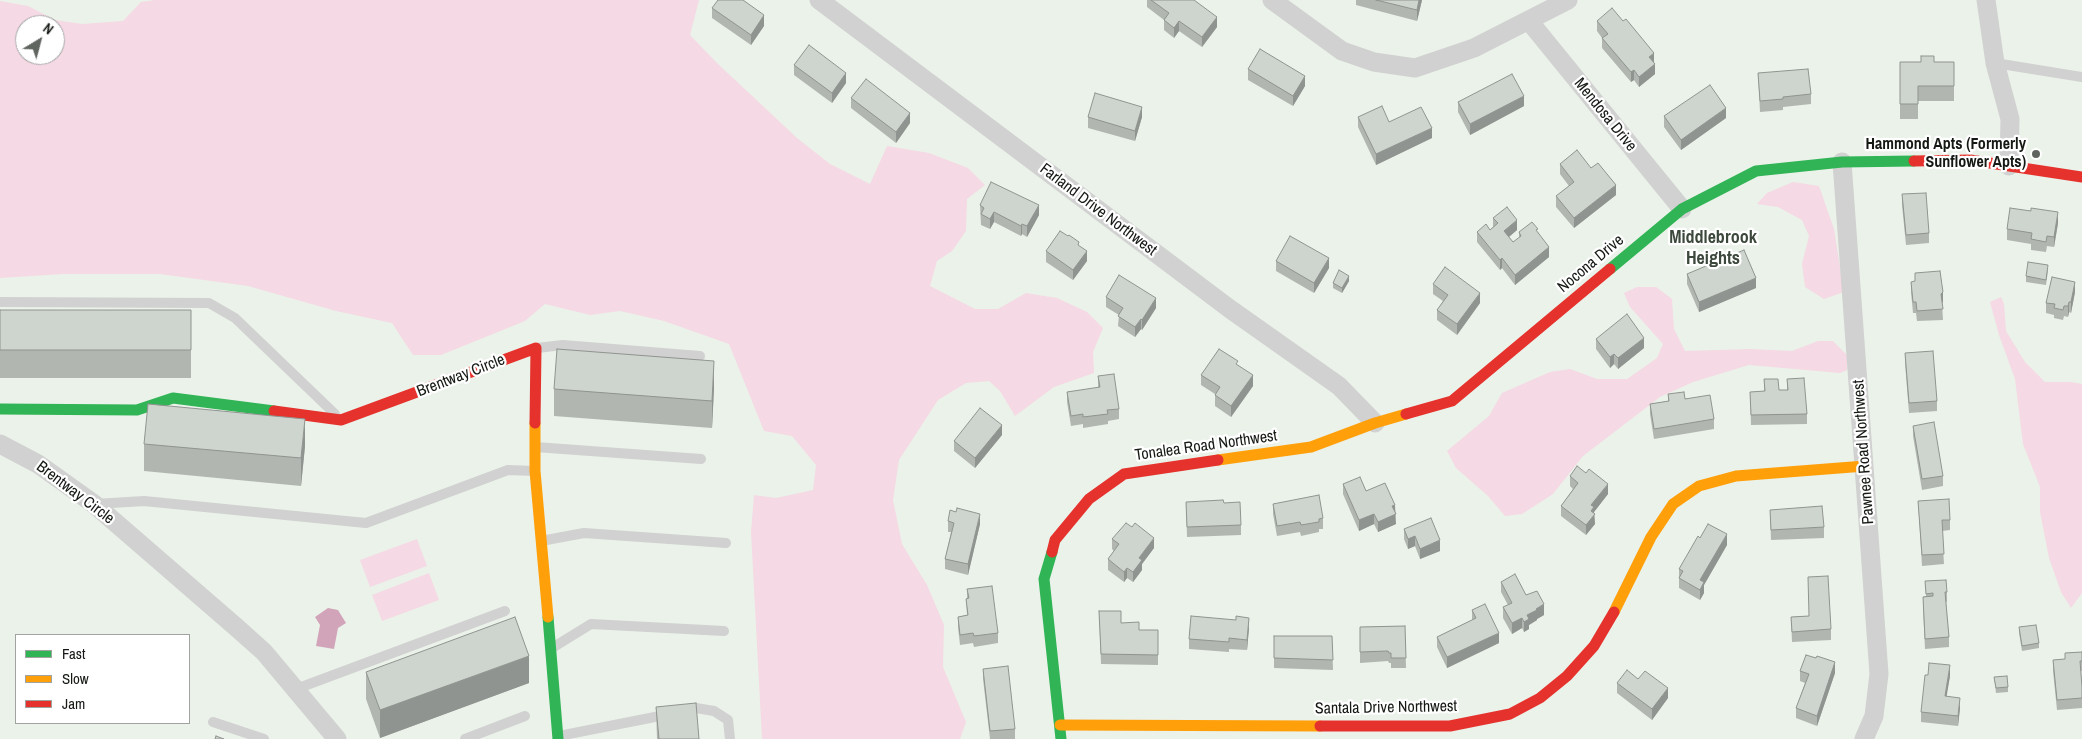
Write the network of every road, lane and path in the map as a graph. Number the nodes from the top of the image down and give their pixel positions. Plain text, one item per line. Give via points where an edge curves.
1 (819, 0) edge
2 (1272, 0) edge
3 (1568, 0) edge
4 (1986, 0) edge
5 (1528, 20) junction
6 (1995, 63) junction
7 (2082, 77) edge
8 (1842, 162) junction
9 (2009, 166) junction
10 (2082, 177) edge
11 (1682, 209) junction
12 (0, 302) edge
13 (536, 348) junction
14 (700, 356) dead end
15 (0, 409) edge
16 (341, 420) junction
17 (1375, 423) junction
18 (0, 444) edge
19 (534, 447) junction
20 (701, 459) dead end
21 (1865, 466) junction
22 (535, 471) junction
23 (94, 504) junction
24 (540, 541) junction
25 (726, 543) dead end
26 (505, 611) dead end
27 (724, 631) dead end
28 (550, 649) junction
29 (296, 689) junction
30 (525, 716) dead end
31 (213, 722) dead end
32 (1060, 725) junction
33 (558, 738) edge
34 (264, 739) edge
35 (337, 739) edge
36 (465, 739) edge
37 (730, 739) edge
38 (1061, 739) edge
39 (1864, 739) edge

1 - 17 street, Farland Drive Northwest via 1230,310 1339,386
2 - 5 street via 1342,50 1374,62 1415,68 1474,48
3 - 5 street
4 - 6 street
5 - 11 street, Mendosa Drive
6 - 7 lane
6 - 9 street via 2010,119
8 - 9 street, Nocona Drive via 1970,160
8 - 11 street, Nocona Drive via 1756,171
8 - 21 street, Pawnee Road Northwest
9 - 10 street, Nocona Drive
11 - 17 street, Nocona Drive via 1452,401
12 - 16 lane via 209,303 235,318
13 - 14 lane via 563,345
13 - 16 street, Brentway Circle
13 - 19 street
15 - 16 street, Brentway Circle via 137,410 173,398
17 - 32 street, Tonalea Road Northwest via 1311,447 1124,474 1090,499 1055,540 1044,578
18 - 23 street, Brentway Circle via 38,464
19 - 20 lane
19 - 22 street
21 - 32 street, Santala Drive Northwest via 1736,476 1699,486 1673,504 1594,646 1567,676 1540,698 1510,714 1450,726
21 - 39 street, Pawnee Road Northwest via 1879,674 1874,716
22 - 23 lane via 508,470 366,523 144,501
22 - 24 street
23 - 29 street, Brentway Circle via 264,652
24 - 25 lane via 584,533
24 - 28 street
26 - 29 lane
27 - 28 lane via 591,624
28 - 33 street
29 - 35 street, Brentway Circle
30 - 36 lane
31 - 34 lane
32 - 38 street, Tonalea Road Northwest
33 - 37 lane via 696,708 714,710 728,720

